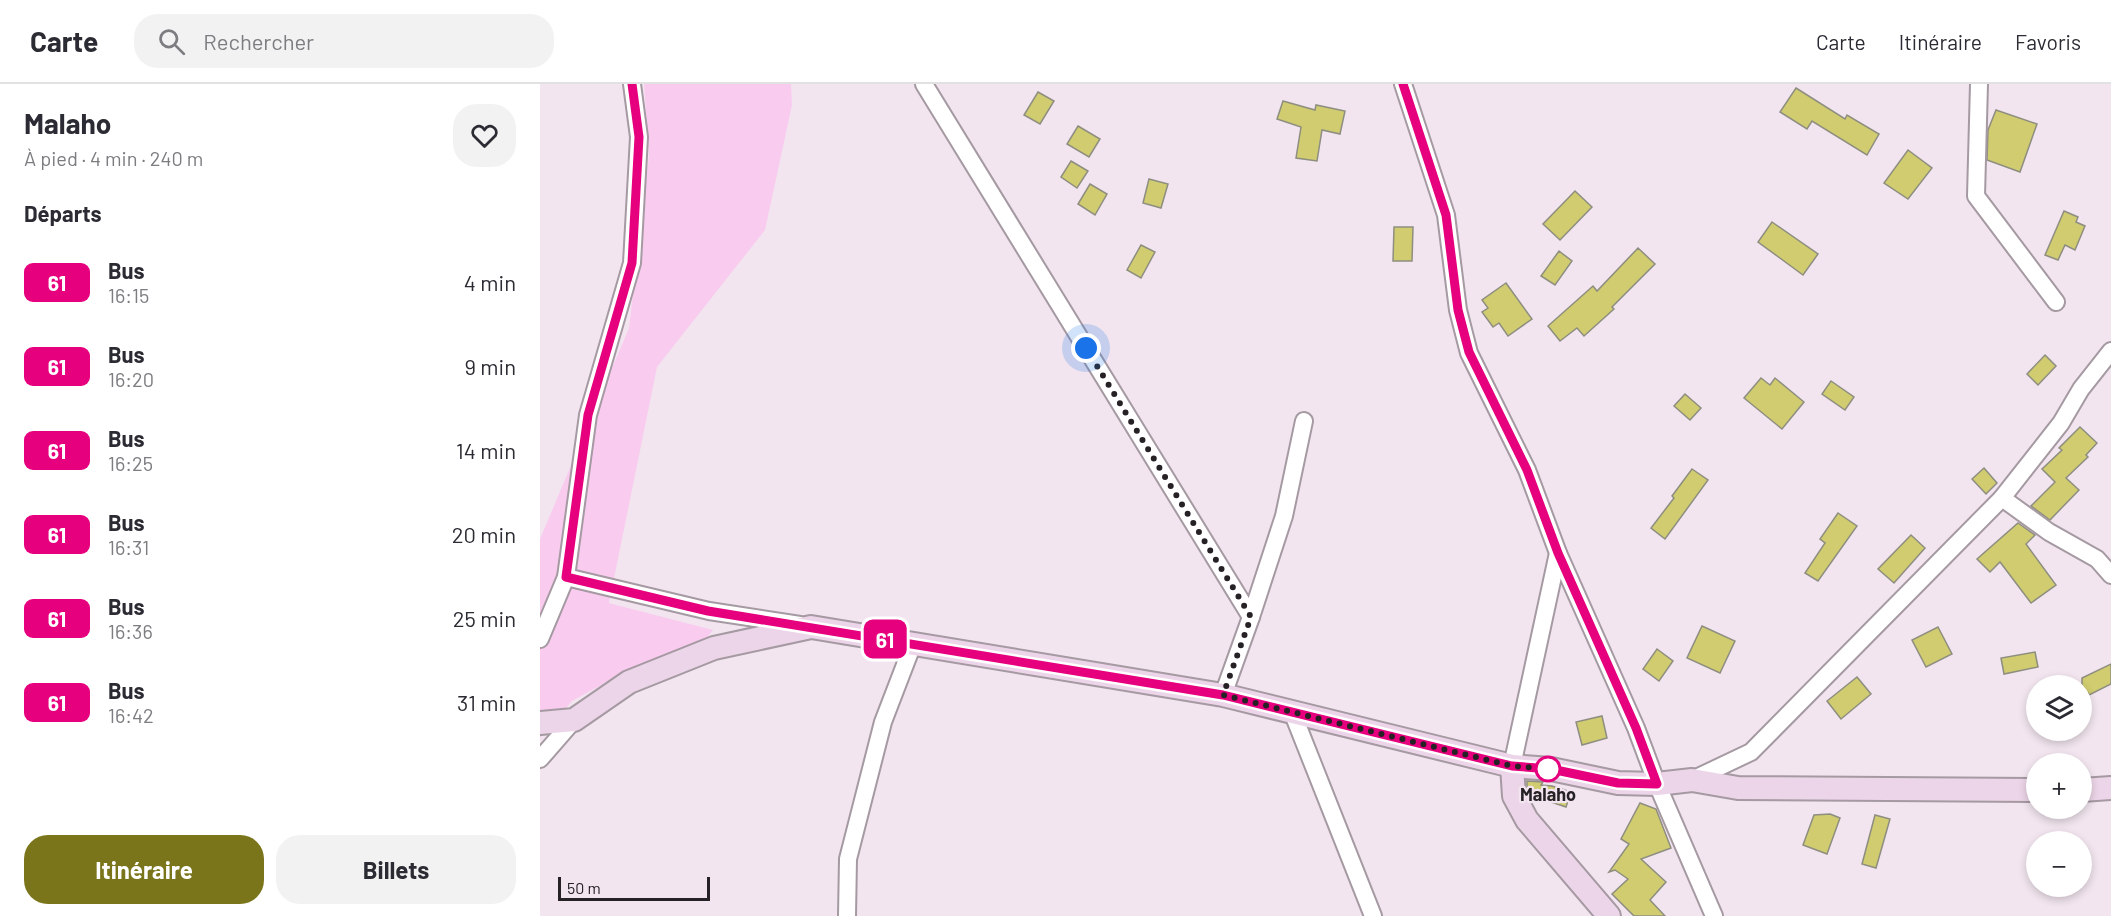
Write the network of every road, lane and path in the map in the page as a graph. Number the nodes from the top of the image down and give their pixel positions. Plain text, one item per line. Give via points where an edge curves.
1 (632, 84) edge
2 (924, 84) edge
3 (1403, 84) edge
4 (1979, 84) edge
5 (2056, 302) dead end
6 (2111, 351) edge
7 (1304, 421) dead end
8 (2002, 498) junction
9 (1558, 553) junction
10 (2111, 575) edge
11 (566, 577) junction
12 (1251, 617) junction
13 (811, 627) junction
14 (540, 639) edge
15 (913, 644) junction
16 (1223, 695) junction
17 (1293, 714) junction
18 (574, 720) junction
19 (540, 723) edge
20 (540, 759) edge
21 (1512, 766) junction
22 (1692, 780) junction
23 (1657, 784) junction
24 (2111, 788) edge
25 (2092, 789) edge
26 (2026, 790) edge
27 (846, 916) edge
28 (1373, 916) edge
29 (1609, 916) edge
30 (1714, 916) edge

1 - 11 street via 639,137 632,263 588,415
2 - 12 street
3 - 9 street via 1446,215 1458,310 1469,352 1527,470
4 - 5 street via 1976,196
6 - 8 street
7 - 12 street via 1284,516
8 - 10 street via 2049,532 2097,559
8 - 22 street via 1751,752
9 - 21 street
9 - 23 street
11 - 13 street via 708,611
11 - 14 street
12 - 16 street
13 - 15 street
13 - 18 street via 714,648 629,682
15 - 16 street
15 - 27 street via 883,722 848,859
16 - 17 street
17 - 21 street
17 - 28 street
18 - 19 street
18 - 20 street
21 - 23 street via 1551,769 1618,783
21 - 29 street via 1514,796 1527,820
22 - 23 street
22 - 26 street via 1737,788
23 - 30 street
24 - 25 street

